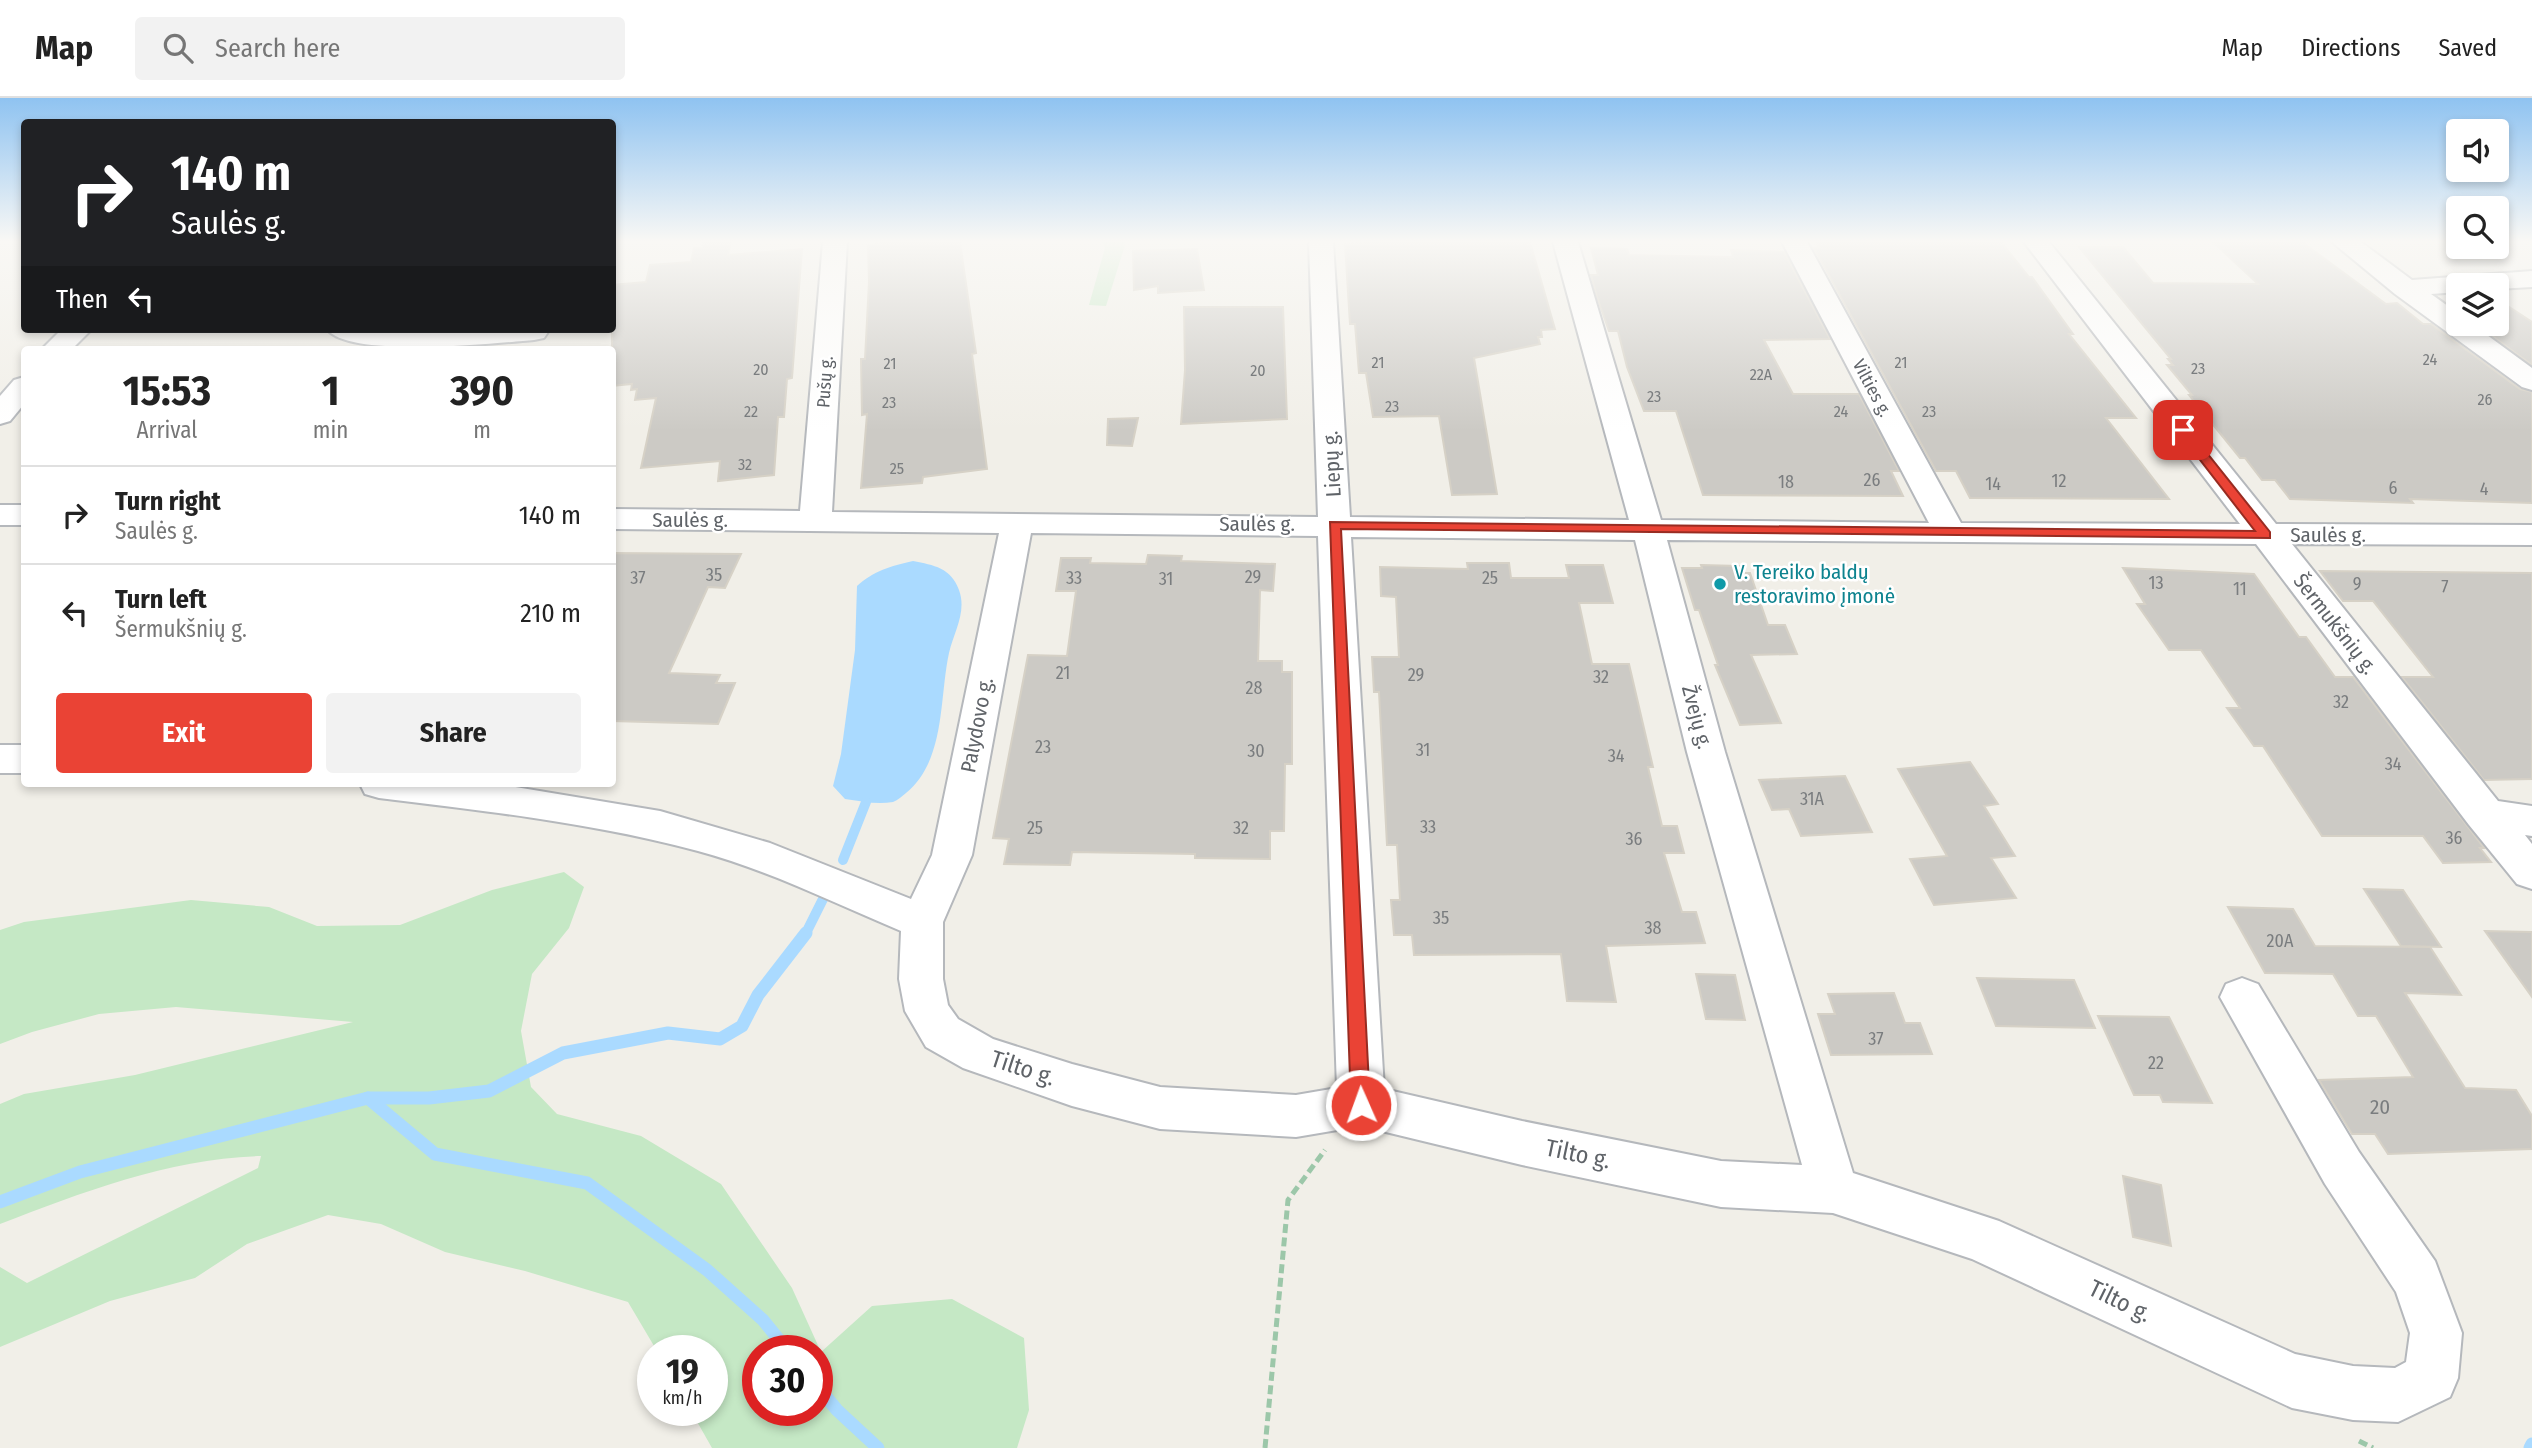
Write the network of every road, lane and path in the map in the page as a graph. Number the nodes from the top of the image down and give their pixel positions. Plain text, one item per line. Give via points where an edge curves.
1 (830, 305) edge
2 (1324, 305) edge
3 (1583, 305) edge
4 (1828, 305) edge
5 (2085, 305) edge
6 (2427, 305) edge
7 (74, 333) edge
8 (347, 333) edge
9 (517, 333) edge
10 (59, 346) edge
11 (2532, 381) edge
12 (21, 390) edge
13 (0, 415) edge
14 (0, 515) edge
15 (21, 515) edge
16 (616, 519) edge
17 (815, 521) junction
18 (1017, 522) junction
19 (1335, 525) junction
20 (1648, 529) junction
21 (1950, 533) junction
22 (2265, 535) junction
23 (2532, 535) edge
24 (0, 758) edge
25 (21, 759) edge
26 (402, 787) edge
27 (2483, 814) junction
28 (2532, 821) edge
29 (2532, 873) edge
30 (922, 922) junction
31 (2242, 997) dead end
32 (1361, 1105) junction
33 (1833, 1190) junction
34 (1265, 1448) edge

1 - 17 street, Pušų g.
2 - 19 street, Liepų g.
3 - 20 street, Žvejų g.
4 - 21 street, Vilties g.
5 - 22 street, Šermukšnių g.
6 - 11 street
7 - 10 street
8 - 9 street via 430,338
12 - 13 street
14 - 15 street
16 - 17 street, Saulės g.
17 - 18 street, Saulės g.
18 - 19 street, Saulės g.
18 - 30 street, Palydovo g. via 952,855
19 - 20 street, Saulės g.
19 - 32 street, Liepų g.
20 - 21 street, Saulės g.
20 - 33 street, Žvejų g. via 1710,765
21 - 22 street, Saulės g.
22 - 23 street, Saulės g.
22 - 27 street, Šermukšnių g.
24 - 25 street
26 - 30 street via 577,810 698,836 783,863
27 - 28 street
27 - 29 street, Šermukšnių g.
30 - 32 street, Tilto g. via 921,979 927,1011 942,1033 979,1054 1160,1108 1296,1116
31 - 33 street, Tilto g. via 2342,1168 2417,1279 2436,1333 2431,1378 2398,1395 2353,1393 2292,1381 1981,1238
32 - 33 street, Tilto g. via 1721,1184
32 - 34 path via 1288,1200

